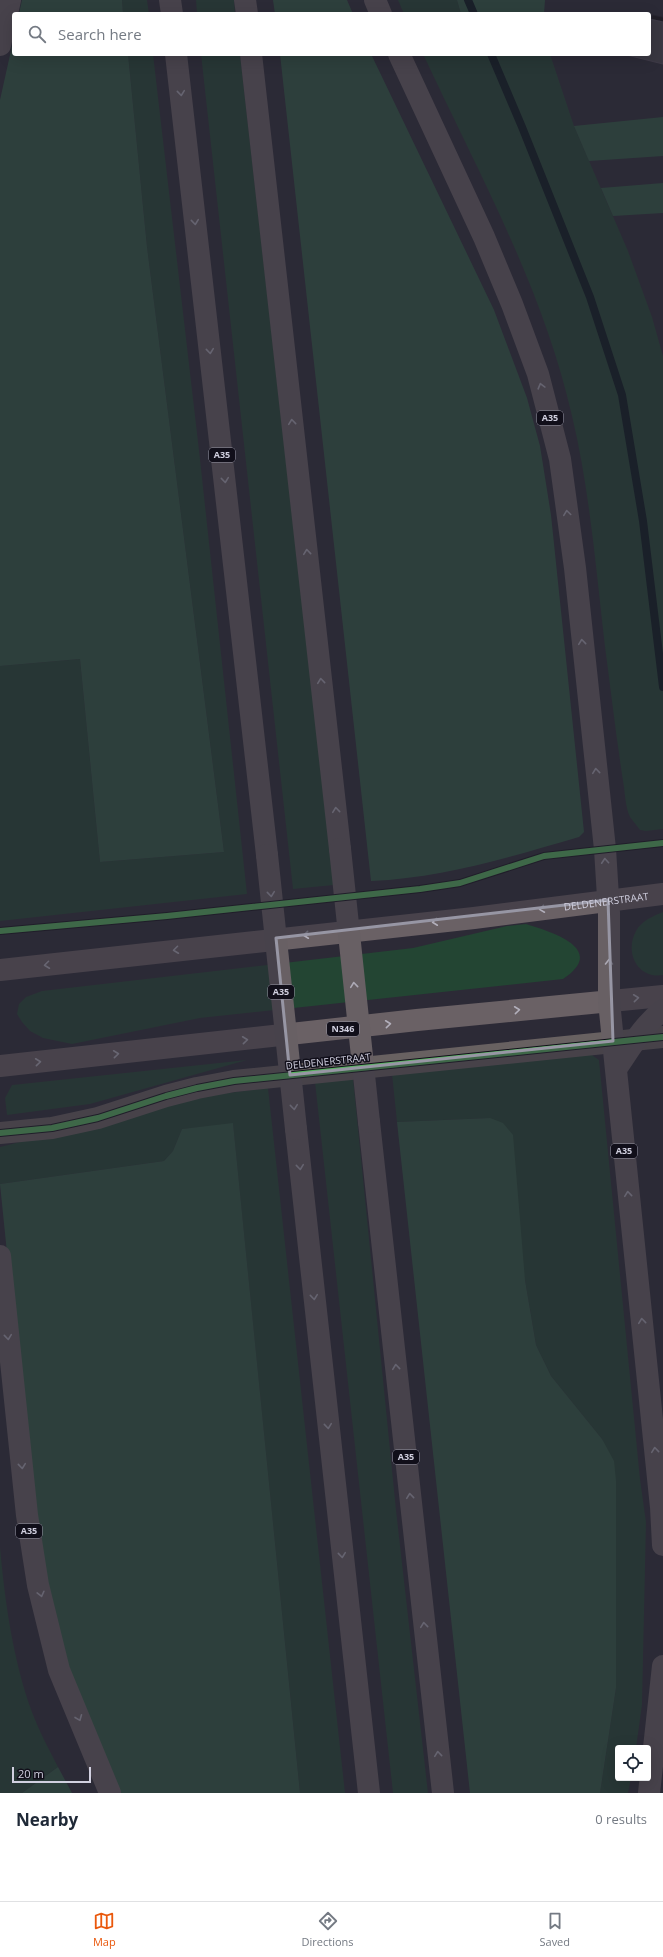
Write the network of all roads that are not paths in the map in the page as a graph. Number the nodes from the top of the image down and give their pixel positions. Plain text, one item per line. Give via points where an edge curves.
1 (10, 0) edge
2 (170, 0) edge
3 (245, 0) edge
4 (376, 0) edge
5 (172, 12) edge
6 (246, 12) edge
7 (380, 12) edge
8 (0, 46) edge
9 (176, 56) edge
10 (251, 56) edge
11 (400, 56) edge
12 (663, 894) edge
13 (608, 900) junction
14 (0, 970) edge
15 (663, 996) edge
16 (609, 1001) junction
17 (663, 1010) edge
18 (663, 1037) edge
19 (637, 1039) junction
20 (613, 1041) junction
21 (0, 1066) edge
22 (616, 1069) junction
23 (0, 1133) edge
24 (0, 1256) edge
25 (663, 1545) edge
26 (663, 1666) edge
27 (110, 1793) edge
28 (368, 1793) edge
29 (443, 1793) edge
30 (649, 1793) edge

1 - 8 highway
2 - 5 highway
3 - 6 highway
4 - 7 highway
9 -> 28 highway, A35, bridge via 267,855
29 -> 10 highway, A35, bridge
13 -> 11 highway, A35 via 605,849 575,568 560,459 538,374 512,304
12 - 13 main road, DELDENERSTRAAT
13 -> 14 main road, DELDENERSTRAAT via 474,918
16 -> 13 highway, A35
16 -> 15 main road, N346
16 - 20 highway, A35
21 -> 16 main road, N346
17 - 19 highway via 653,1018
18 - 19 street, DELDENERSTRAAT
19 - 20 street, DELDENERSTRAAT
19 - 22 highway
20 - 22 highway, A35
20 - 23 street, DELDENERSTRAAT via 234,1081 166,1096 98,1118 52,1128
25 -> 22 highway, A35
24 -> 27 highway, A35 via 27,1516 38,1585 59,1670
26 - 30 highway

